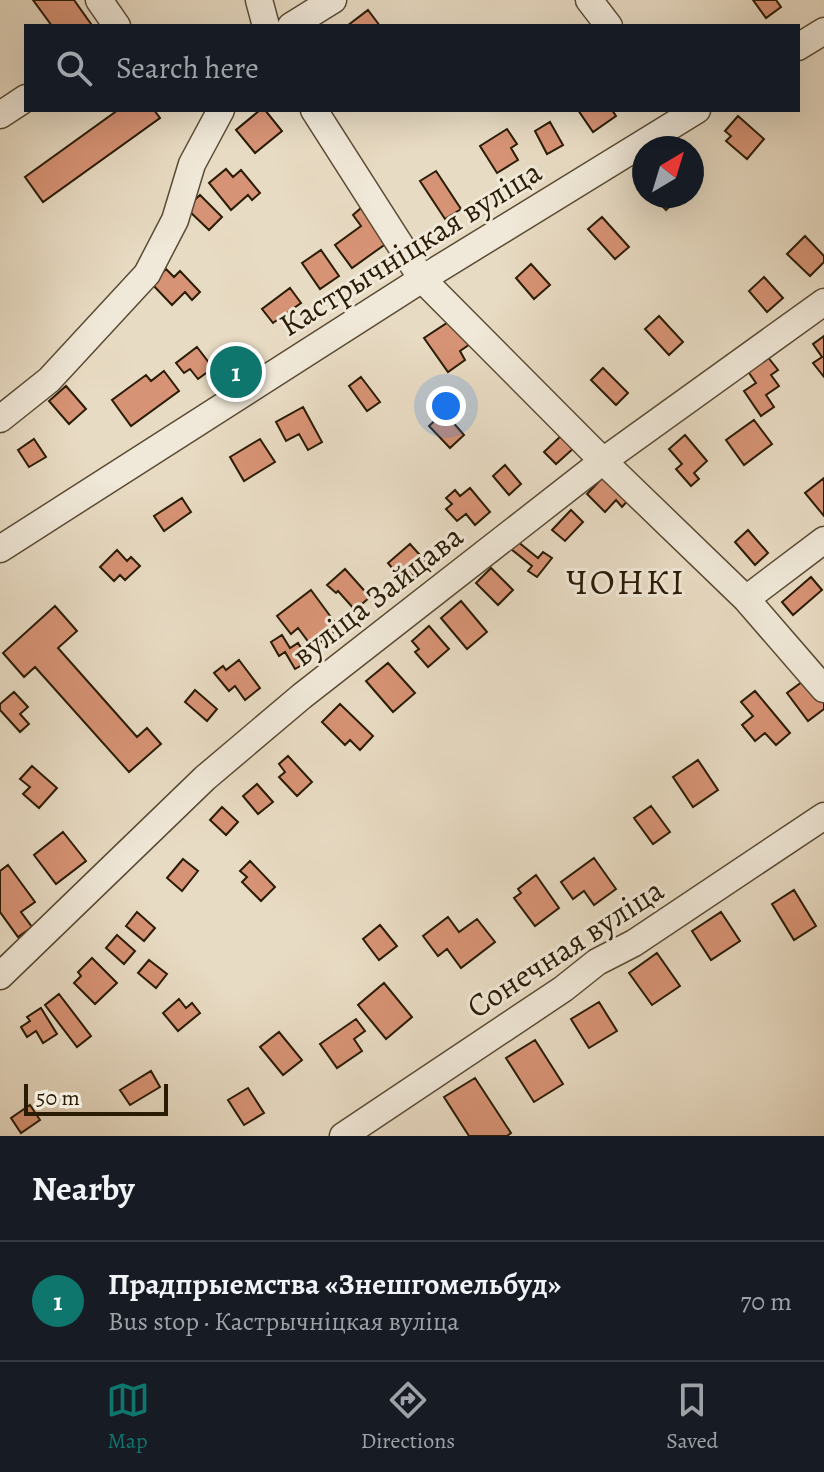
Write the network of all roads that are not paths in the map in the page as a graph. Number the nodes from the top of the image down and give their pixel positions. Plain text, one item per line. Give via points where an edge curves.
1 (99, 0) edge
2 (259, 0) edge
3 (333, 0) edge
4 (589, 0) edge
5 (116, 24) edge
6 (265, 24) edge
7 (294, 24) edge
8 (607, 24) edge
9 (824, 31) edge
10 (800, 46) edge
11 (24, 99) edge
12 (220, 112) edge
13 (315, 112) edge
14 (682, 114) edge
15 (0, 115) edge
16 (422, 279) junction
17 (824, 302) edge
18 (0, 419) edge
19 (603, 461) junction
20 (824, 540) edge
21 (0, 549) edge
22 (746, 599) junction
23 (824, 689) edge
24 (824, 816) edge
25 (0, 976) edge
26 (343, 1136) edge

1 - 5 street
2 - 6 street
3 - 7 street
4 - 8 street
9 - 10 street
11 - 15 street
12 - 18 street via 192,164 175,220 147,274 49,380
13 - 16 street
14 - 16 street, Кастрычніцкая вуліца
16 - 19 street
16 - 21 street, Кастрычніцкая вуліца
17 - 19 street, вуліца Зайцава
19 - 22 street
19 - 25 street, вуліца Зайцава via 205,778
20 - 22 street
22 - 23 street
24 - 26 street, Сонечная вуліца via 634,943 597,962

